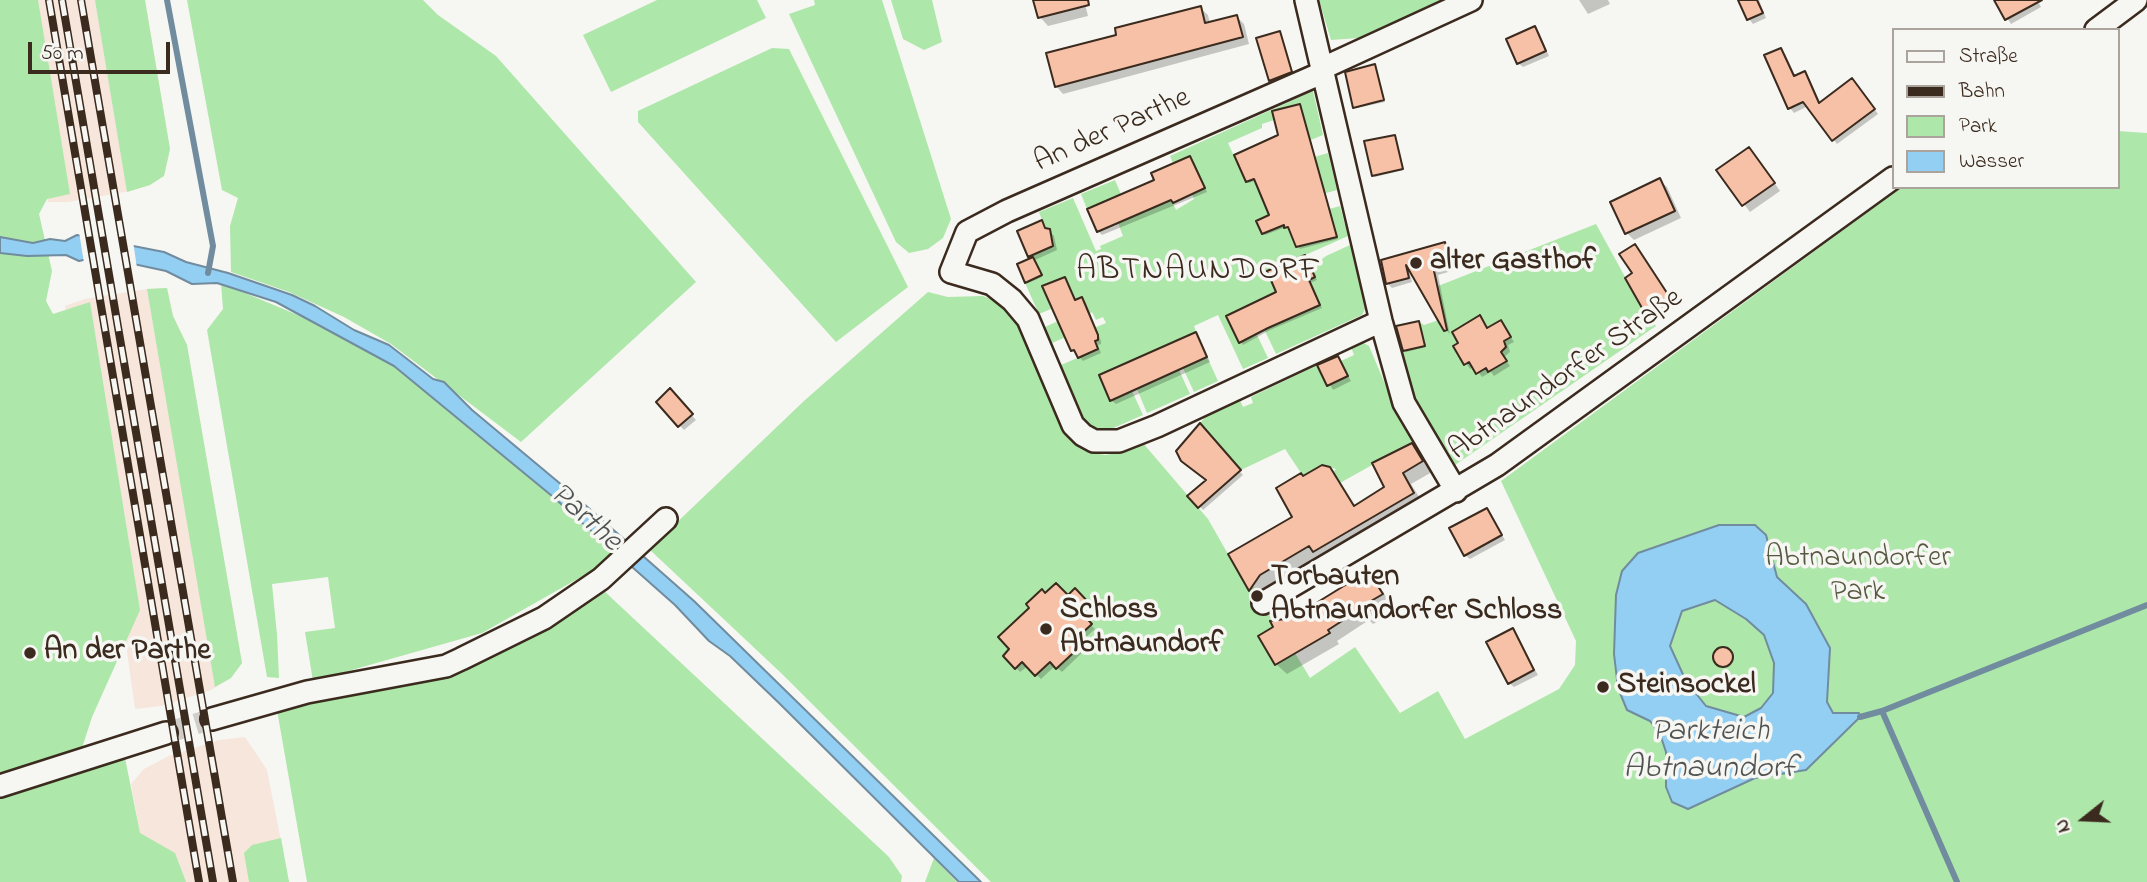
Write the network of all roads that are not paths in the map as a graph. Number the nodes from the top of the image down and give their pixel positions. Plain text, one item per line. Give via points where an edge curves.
1 (1306, 0) edge
2 (1471, 0) edge
3 (2136, 0) edge
4 (2099, 28) edge
5 (1323, 70) junction
6 (1892, 179) edge
7 (1381, 321) junction
8 (1456, 491) junction
9 (666, 519) dead end
10 (1263, 603) dead end
11 (212, 719) tunnel mouth
12 (166, 733) tunnel mouth
13 (0, 786) edge

1 - 5 street
2 - 5 street, An der Parthe
3 - 4 street
5 - 7 street
5 - 7 street, An der Parthe via 967,232 951,272 992,284 1028,319 1073,425 1094,442 1119,441 1157,426
6 - 8 street, Abtnaundorfer Straße
7 - 8 street via 1404,403
8 - 10 street, Abtnaundorfer Straße
9 - 11 street via 601,579 544,618 446,666 307,692
12 - 13 street

